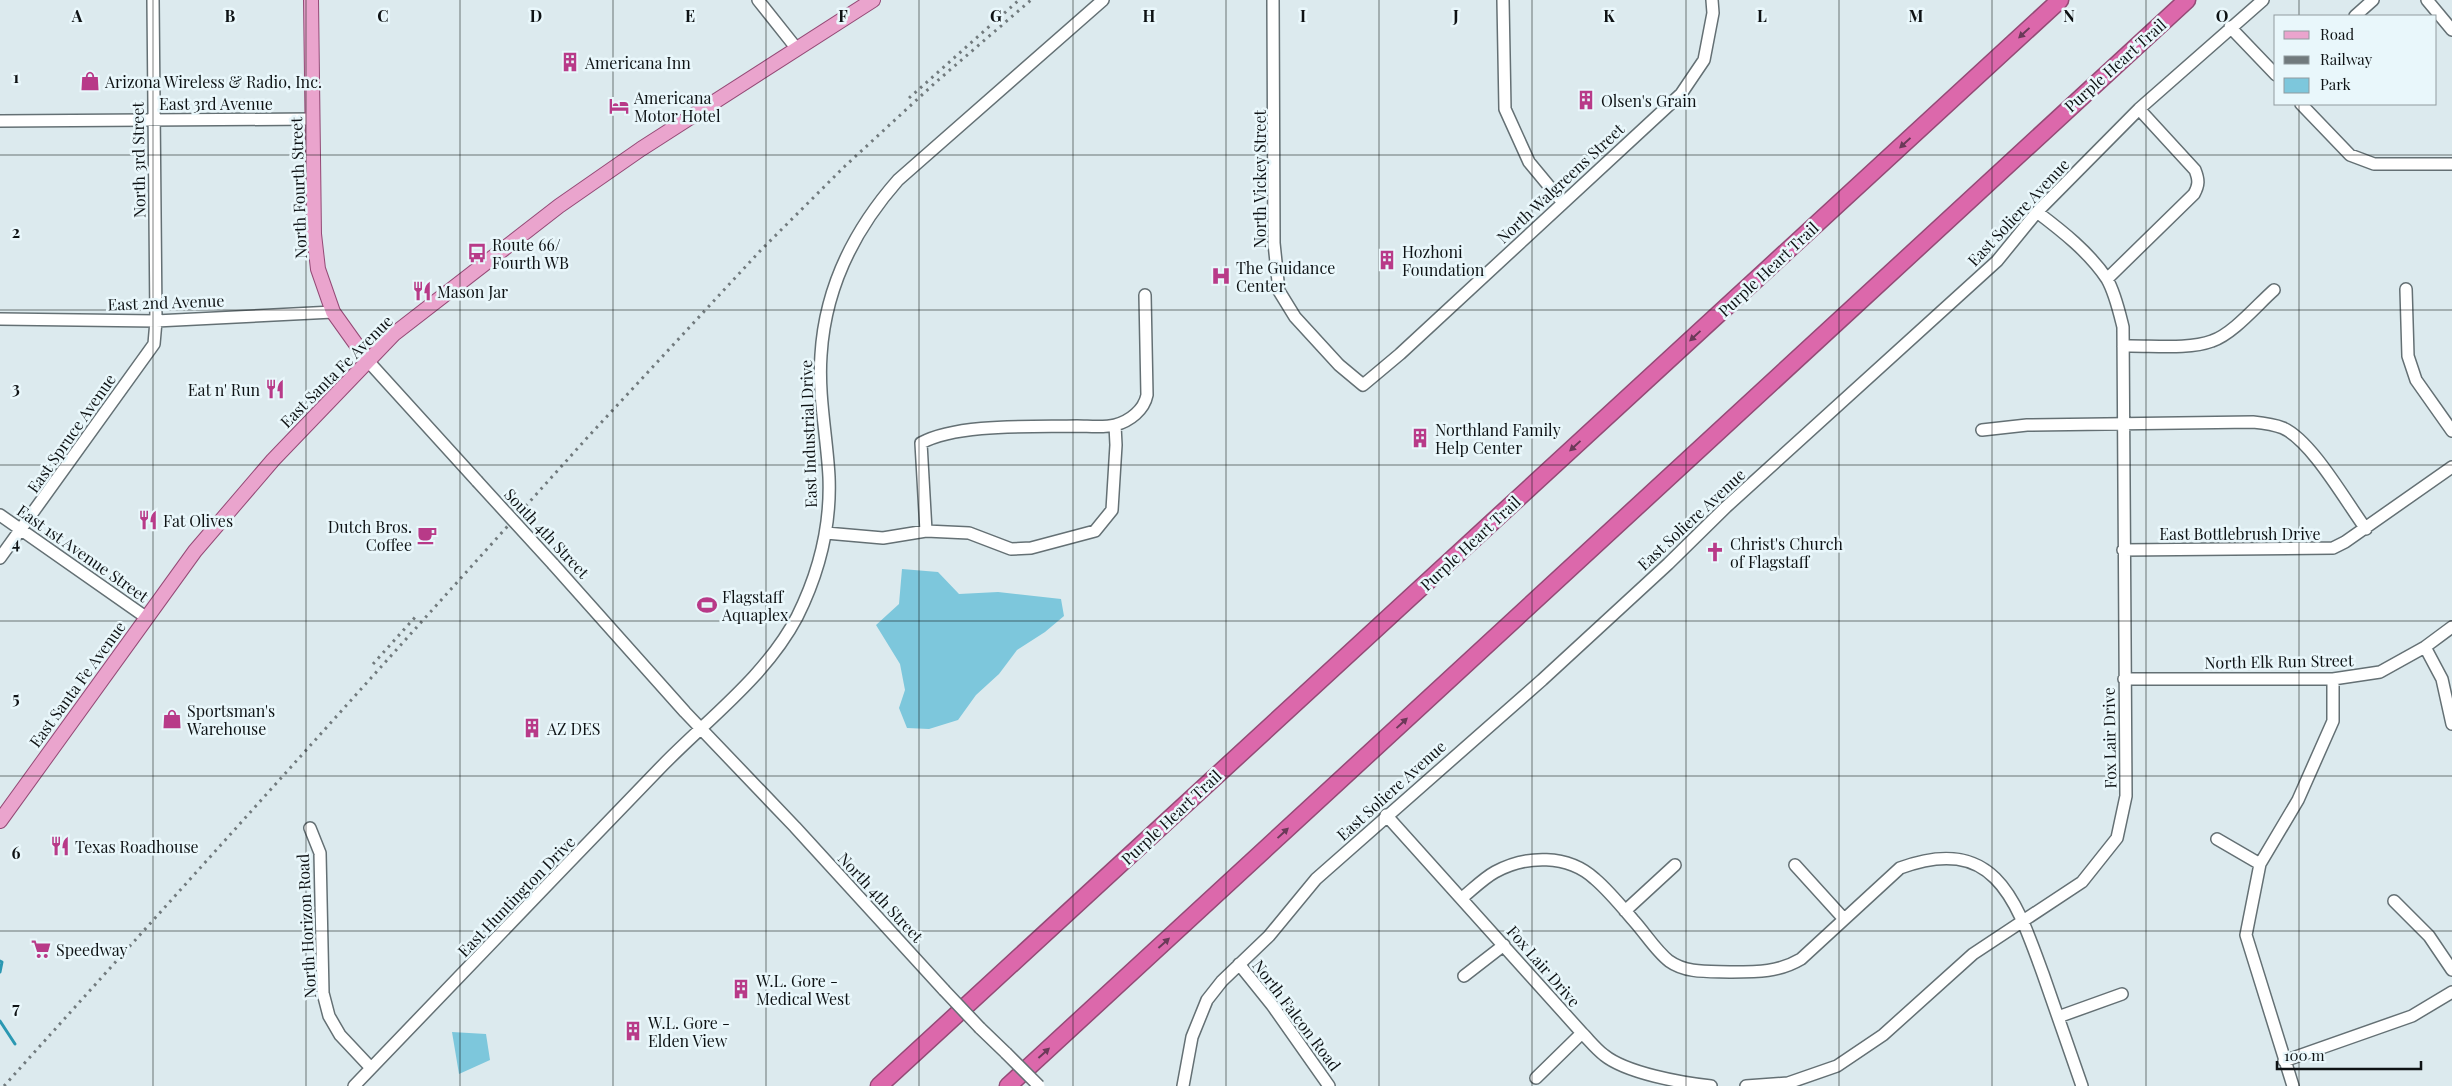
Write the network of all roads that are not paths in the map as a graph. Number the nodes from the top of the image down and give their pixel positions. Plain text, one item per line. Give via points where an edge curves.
1 (153, 0) edge
2 (311, 0) edge
3 (758, 0) edge
4 (872, 0) edge
5 (1103, 0) edge
6 (1273, 0) edge
7 (1503, 0) edge
8 (1712, 0) edge
9 (2060, 0) edge
10 (2187, 0) edge
11 (2262, 0) edge
12 (2373, 0) edge
13 (2427, 0) edge
14 (2355, 15) edge
15 (2230, 27) junction
16 (2452, 30) edge
17 (797, 49) junction
18 (2274, 73) edge
19 (2302, 105) edge
20 (2139, 109) junction
21 (313, 119) junction
22 (153, 120) junction
23 (0, 121) edge
24 (2452, 164) edge
25 (1564, 203) junction
26 (2037, 212) junction
27 (2107, 279) junction
28 (2406, 289) dead end
29 (2274, 290) dead end
30 (1145, 295) dead end
31 (333, 312) junction
32 (0, 319) edge
33 (156, 320) junction
34 (2123, 346) junction
35 (368, 361) junction
36 (1363, 385) joint
37 (2124, 424) junction
38 (1116, 425) junction
39 (1982, 430) dead end
40 (2452, 431) edge
41 (2452, 467) edge
42 (0, 515) edge
43 (2366, 528) junction
44 (22, 530) junction
45 (926, 531) junction
46 (826, 533) junction
47 (2123, 550) junction
48 (0, 558) edge
49 (147, 618) junction
50 (2452, 628) edge
51 (2425, 647) junction
52 (2124, 679) junction
53 (2333, 679) junction
54 (2452, 724) edge
55 (700, 727) junction
56 (1386, 815) junction
57 (0, 821) edge
58 (310, 828) dead end
59 (2217, 839) dead end
60 (2260, 864) junction
61 (1675, 865) dead end
62 (1795, 865) dead end
63 (1462, 898) junction
64 (2394, 901) dead end
65 (1625, 911) junction
66 (1844, 919) junction
67 (2023, 919) junction
68 (1504, 945) junction
69 (1239, 964) junction
70 (2452, 970) edge
71 (1464, 976) dead end
72 (2452, 992) edge
73 (2122, 994) dead end
74 (2058, 1017) junction
75 (1582, 1033) junction
76 (2284, 1062) junction
77 (371, 1068) junction
78 (1536, 1078) dead end
79 (1669, 1082) edge
80 (1762, 1085) edge
81 (354, 1086) edge
82 (879, 1086) edge
83 (1008, 1086) edge
84 (1039, 1086) edge
85 (1184, 1086) edge
86 (1329, 1086) edge
87 (1711, 1086) edge
88 (1746, 1086) edge
89 (2082, 1086) edge
90 (2293, 1086) edge

1 - 22 street, North 3rd Street
2 - 21 main road, North Fourth Street
3 - 17 street
4 - 17 main road, East Santa Fe Avenue
5 - 46 street, East Industrial Drive via 898,180 880,200 852,245 837,276 827,309 821,355 820,380 829,476
6 - 36 street, North Vickey Street via 1274,243 1279,291 1294,316 1339,365
7 - 25 street via 1505,108 1529,162
8 - 25 street, North Walgreens Street via 1713,13 1704,60 1681,94
9 -> 82 highway, Purple Heart Trail
83 -> 10 highway, Purple Heart Trail
11 - 15 street, East Soliere Avenue
12 - 14 street
13 - 16 street
15 - 18 street
15 - 20 street, East Soliere Avenue
17 - 35 main road, East Santa Fe Avenue via 559,206 394,334
19 - 24 street via 2350,155 2374,164
20 - 26 street, East Soliere Avenue
20 - 27 street via 2195,170 2198,186 2194,194
21 - 22 street, East 3rd Avenue
21 - 31 main road, North Fourth Street via 314,234 318,269
22 - 23 street, East 3rd Avenue
22 - 33 street, North 3rd Street
25 - 36 street, North Walgreens Street
26 - 27 street, Fox Lair Drive via 2069,237
26 - 56 street, East Soliere Avenue via 1998,261 1726,507 1542,680
27 - 34 street, Fox Lair Drive via 2123,327
28 - 40 street via 2408,356 2416,380
29 - 34 street via 2228,332 2212,342
30 - 38 street via 1145,405
31 - 33 street, East 2nd Avenue
31 - 35 main road, North Fourth Street
32 - 33 street, East 2nd Avenue
33 - 44 street, East Spruce Avenue via 154,344
34 - 37 street, Fox Lair Drive
35 - 49 main road, East Santa Fe Avenue via 195,551
35 - 55 street, South 4th Street, bridge
37 - 39 street via 2027,425
37 - 43 street via 2253,422 2284,429 2306,445
37 - 47 street, Fox Lair Drive
38 - 45 street via 1112,510 1094,531 1031,548 1011,549 969,533
38 - 45 street via 988,429 933,436 920,443
41 - 43 street, East Bottlebrush Drive
42 - 44 street, East 1st Avenue Street
43 - 47 street, East Bottlebrush Drive via 2333,548 2316,550
44 - 48 street, East Spruce Avenue
44 - 49 street, East 1st Avenue Street
45 - 46 street via 883,538
46 - 55 street, East Industrial Drive via 815,575 796,618 768,661
47 - 52 street, Fox Lair Drive
49 - 57 main road, East Santa Fe Avenue
50 - 51 street, North Elk Run Street
51 - 53 street, North Elk Run Street via 2380,672
51 - 54 street via 2442,679
52 - 53 street, North Elk Run Street
52 - 67 street, Fox Lair Drive via 2126,796 2117,838 2082,882
53 - 60 street via 2333,721 2298,800
55 - 77 street, East Huntington Drive
55 - 84 street, North 4th Street, bridge via 944,990
56 - 63 street, Fox Lair Drive
56 - 69 street, East Soliere Avenue via 1316,879 1269,936
58 - 77 street, North Horizon Road via 320,853 323,993 329,1016 340,1035
59 - 60 street
60 - 76 street via 2246,935
61 - 65 street
62 - 66 street
63 - 65 street via 1493,873 1509,865 1524,861 1558,861 1576,866 1594,878
63 - 68 street, Fox Lair Drive
64 - 70 street via 2429,936
65 - 66 street via 1669,961 1689,970 1773,971 1801,959
66 - 67 street via 1900,868 1940,858 1973,863 1988,871 2008,892
67 - 74 street
67 - 80 street, Fox Lair Drive via 1952,971 1882,1035 1837,1066 1788,1083
68 - 71 street
68 - 75 street, Fox Lair Drive
69 - 85 street, East Soliere Avenue via 1207,1000 1192,1037
69 - 86 street, North Falcon Road
72 - 76 street via 2412,1016
73 - 74 street
74 - 89 street
75 - 78 street
75 - 79 street, Fox Lair Drive via 1605,1056
76 - 90 street
77 - 81 street, East Huntington Drive
79 - 87 street, Fox Lair Drive
80 - 88 street, Fox Lair Drive

